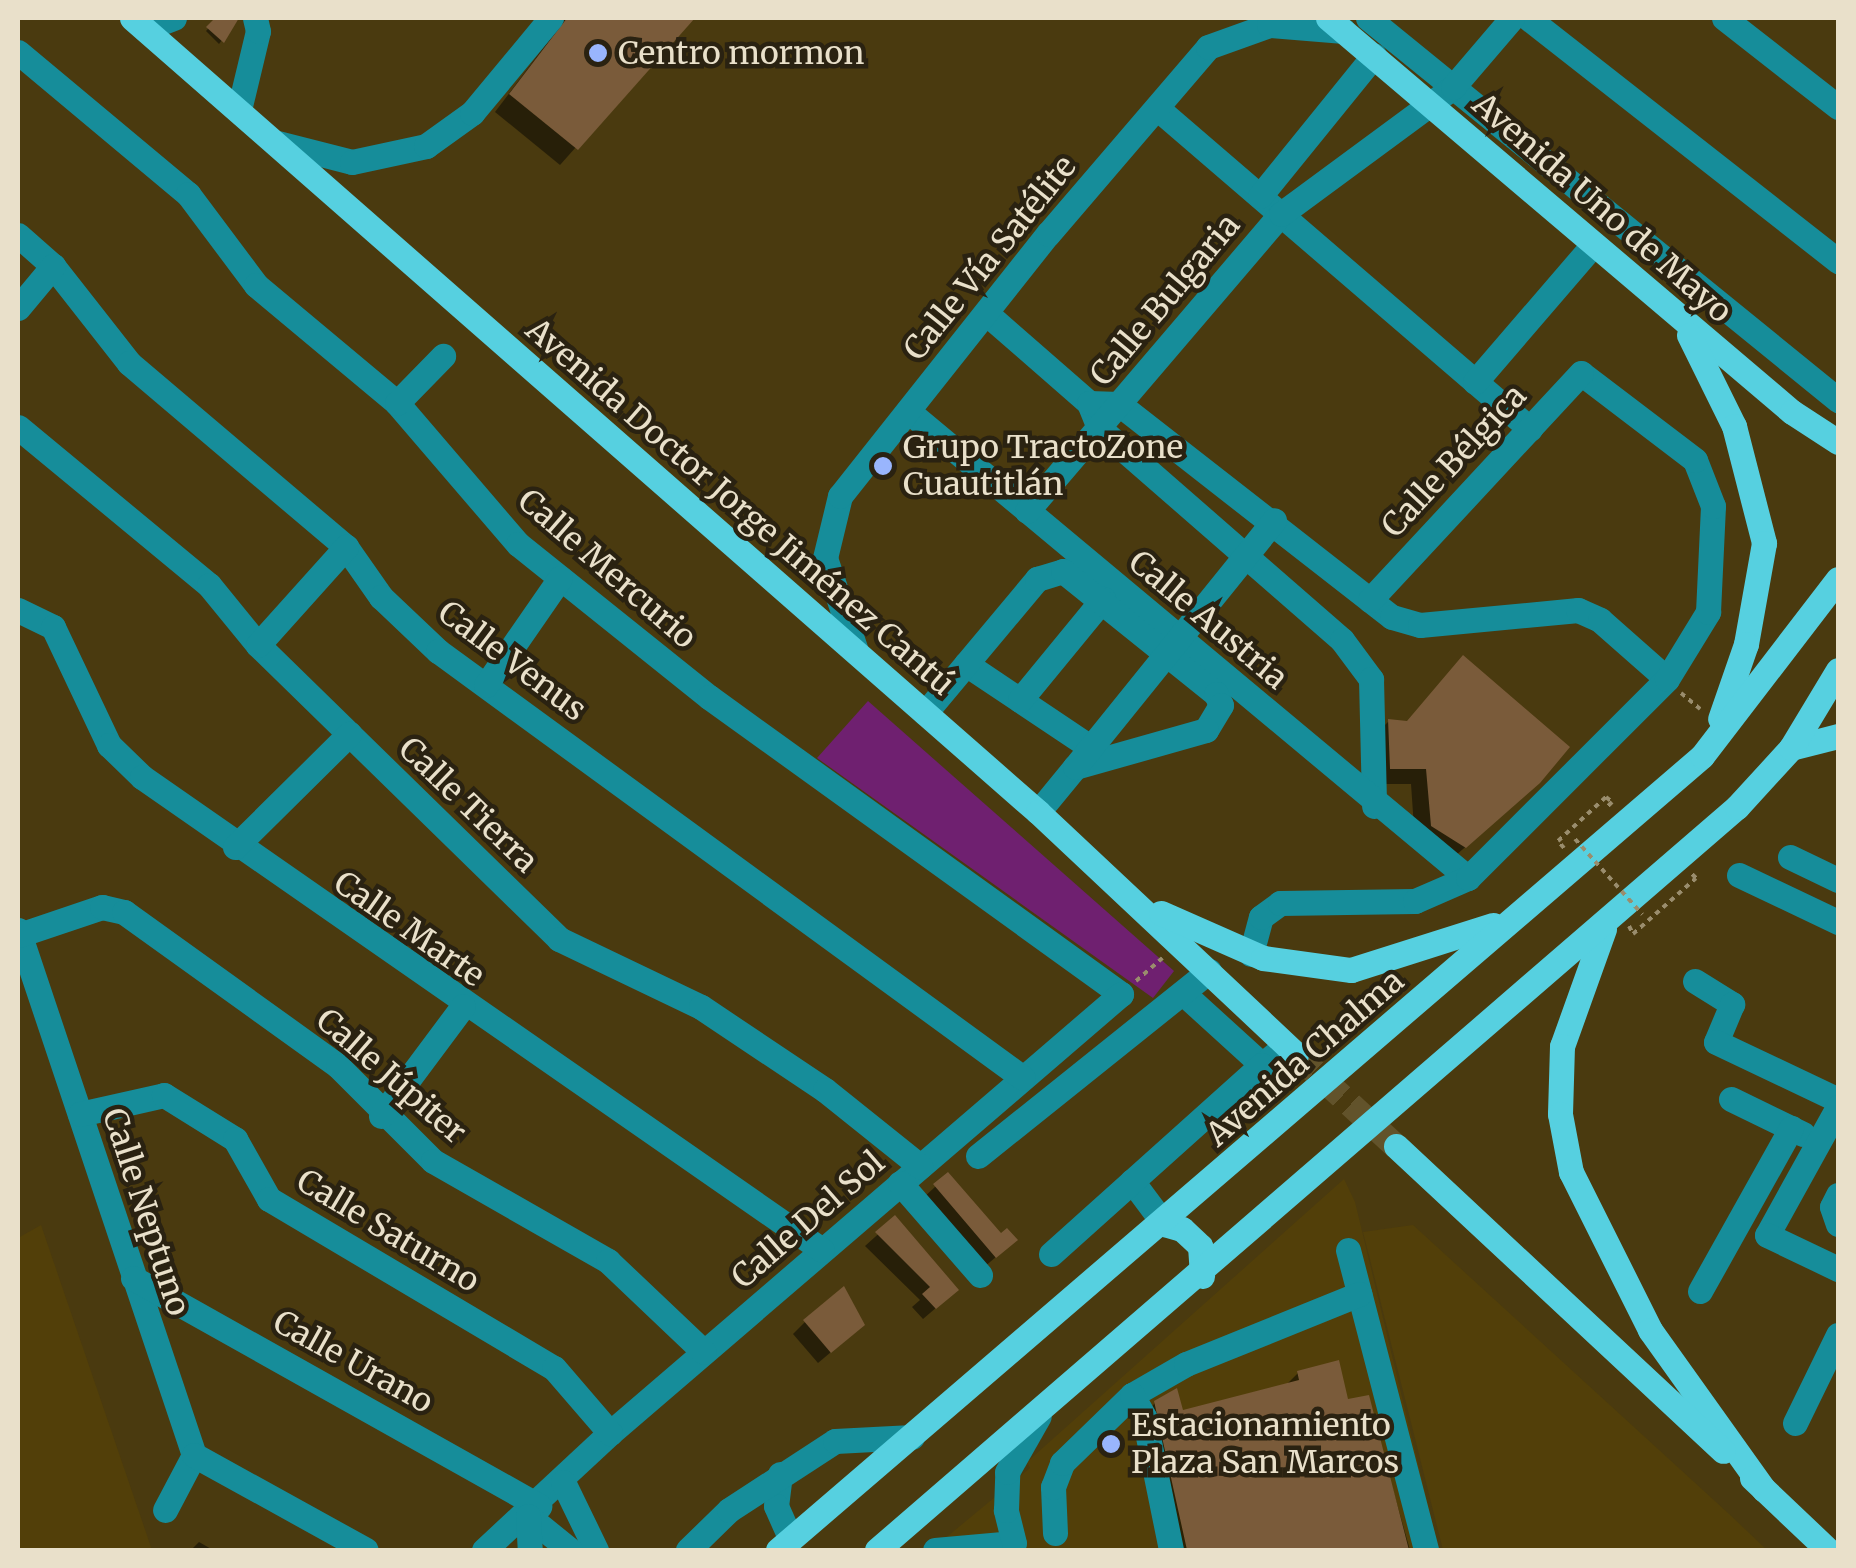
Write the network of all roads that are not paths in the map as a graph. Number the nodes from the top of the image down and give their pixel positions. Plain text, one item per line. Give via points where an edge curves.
1 (174, 18) edge
2 (255, 18) edge
3 (551, 18) edge
4 (1368, 18) edge
5 (1512, 18) edge
6 (1528, 18) edge
7 (1724, 18) edge
8 (139, 23) edge
9 (1336, 24) edge
10 (18, 52) edge
11 (1374, 56) junction
12 (1453, 87) junction
13 (1430, 102) junction
14 (1838, 107) edge
15 (1157, 108) junction
16 (239, 110) junction
17 (278, 143) junction
18 (1260, 196) junction
19 (1281, 214) junction
20 (18, 235) edge
21 (1593, 245) junction
22 (1838, 261) edge
23 (53, 266) junction
24 (18, 308) edge
25 (986, 312) junction
26 (1675, 314) junction
27 (443, 356) dead end
28 (1475, 382) junction
29 (1838, 400) edge
30 (1089, 402) junction
31 (397, 403) junction
32 (1119, 404) junction
33 (908, 411) junction
34 (18, 427) edge
35 (1099, 428) junction
36 (1530, 429) junction
37 (1838, 442) edge
38 (1027, 510) junction
39 (1274, 520) junction
40 (346, 547) junction
41 (1245, 556) junction
42 (560, 578) junction
43 (1838, 579) edge
44 (1103, 599) junction
45 (1370, 600) junction
46 (18, 610) edge
47 (1170, 642) junction
48 (258, 645) junction
49 (856, 652) junction
50 (966, 664) junction
51 (1838, 670) edge
52 (1667, 679) junction
53 (486, 685) junction
54 (1020, 700) junction
55 (925, 713) junction
56 (349, 734) junction
57 (1838, 736) edge
58 (1791, 748) junction
59 (1702, 756) junction
60 (1082, 757) junction
61 (1374, 806) junction
62 (1038, 812) junction
63 (235, 846) junction
64 (1790, 857) dead end
65 (1739, 876) dead end
66 (1468, 878) junction
67 (1838, 880) edge
68 (1134, 899) junction
69 (1516, 916) junction
70 (1608, 921) junction
71 (1838, 922) edge
72 (18, 932) edge
73 (1251, 954) junction
74 (1209, 971) junction
75 (1695, 981) dead end
76 (1183, 993) junction
77 (1121, 994) joint
78 (463, 1006) junction
79 (1291, 1050) joint
80 (1262, 1064) junction
81 (1023, 1078) junction
82 (1732, 1099) dead end
83 (1838, 1104) edge
84 (80, 1114) junction
85 (381, 1116) junction
86 (1790, 1128) junction
87 (1820, 1142) junction
88 (1396, 1146) tunnel mouth
89 (978, 1156) dead end
90 (910, 1175) junction
91 (1132, 1180) junction
92 (1838, 1195) edge
93 (1164, 1224) junction
94 (1838, 1224) edge
95 (822, 1250) junction
96 (1348, 1250) dead end
97 (1051, 1254) dead end
98 (1838, 1269) edge
99 (980, 1275) dead end
100 (1202, 1276) junction
101 (133, 1278) junction
102 (1700, 1291) dead end
103 (1358, 1294) junction
104 (1838, 1335) edge
105 (704, 1352) junction
106 (1132, 1395) junction
107 (1039, 1416) junction
108 (1795, 1422) dead end
109 (610, 1432) junction
110 (912, 1437) junction
111 (194, 1455) junction
112 (780, 1474) junction
113 (564, 1482) junction
114 (1764, 1490) junction
115 (165, 1510) dead end
116 (534, 1511) junction
117 (1055, 1533) dead end
118 (785, 1545) edge
119 (366, 1550) edge
120 (484, 1550) edge
121 (530, 1550) edge
122 (570, 1550) edge
123 (596, 1550) edge
124 (688, 1550) edge
125 (877, 1550) edge
126 (935, 1550) edge
127 (1171, 1550) edge
128 (1426, 1550) edge
129 (1828, 1550) edge

1 - 8 street
2 - 16 street via 258,31
3 - 17 street via 472,113 426,146 352,162
4 - 12 street
5 - 12 street, Calle Bulgaria
6 - 22 street
7 - 14 street
8 - 16 main road, Avenida Doctor Jorge Jiménez Cantú
9 - 11 main road, Avenida Uno de Mayo
9 - 15 street, Calle Vía Satélite via 1236,32 1208,47
10 - 31 street, Calle Mercurio via 188,194 256,285
11 - 13 main road, Avenida Uno de Mayo
11 - 18 street
12 - 13 street, Calle Bulgaria
12 - 29 street
13 - 19 street, Calle Bulgaria
13 - 21 main road, Avenida Uno de Mayo
15 - 18 street
15 - 25 street, Calle Vía Satélite
16 - 17 main road, Avenida Doctor Jorge Jiménez Cantú
17 - 49 main road, Avenida Doctor Jorge Jiménez Cantú
18 - 19 street
19 - 28 street
19 - 32 street, Calle Bulgaria
20 - 23 street, Calle Venus
21 - 26 main road, Avenida Uno de Mayo
21 - 28 street
23 - 24 street
23 - 40 street, Calle Venus via 128,363
25 - 30 street
25 - 33 street, Calle Vía Satélite
26 - 37 main road, Avenida Uno de Mayo
26 - 59 main road via 1734,426 1764,543 1741,660
27 - 31 street
28 - 36 street
30 - 32 street
30 - 35 street
31 - 42 street, Calle Mercurio via 518,544
32 - 35 street, Calle Bulgaria
32 - 39 street
33 - 38 street, Calle Austria
33 - 49 street, Calle Vía Satélite via 840,496 828,528 829,585
34 - 48 street, Calle Tierra via 209,584
35 - 38 street, Calle Bulgaria
35 - 41 street
36 - 45 street, Calle Bélgica
36 - 52 street, Calle Bélgica via 1572,379 1588,374 1694,460 1713,506 1708,612
38 - 47 street, Calle Austria
39 - 41 street
39 - 45 street
40 - 48 street
40 - 53 street, Calle Venus via 381,597
41 - 47 street
41 - 61 street via 1342,640 1372,679
42 - 53 street
42 - 77 street, Calle Mercurio via 709,697
43 - 59 main road, Avenida Chalma
44 - 47 street
44 - 50 street via 1063,571 1037,579
44 - 54 street
45 - 52 street via 1392,617 1420,625 1578,610 1600,620
46 - 63 street, Calle Marte via 53,627 66,646 109,745
47 - 60 street
47 - 60 street via 1216,694 1217,716 1182,742
47 - 61 street, Calle Austria
48 - 56 street, Calle Tierra
49 - 55 main road, Avenida Doctor Jorge Jiménez Cantú
50 - 54 street
50 - 55 street
51 - 58 main road
52 - 66 street
53 - 81 street, Calle Venus
54 - 60 street
55 - 62 main road, Avenida Doctor Jorge Jiménez Cantú
56 - 63 street
56 - 90 street, Calle Tierra via 559,939 701,1007 825,1090
57 - 58 main road
58 - 70 main road via 1738,807
59 - 69 main road, Avenida Chalma
60 - 62 street
61 - 66 street, Calle Austria
62 - 68 main road, Avenida Doctor Jorge Jiménez Cantú
63 - 78 street, Calle Marte
64 - 67 street
65 - 71 street
66 - 73 street via 1415,900 1280,902 1261,917
68 - 73 main road
68 - 74 main road, Avenida Doctor Jorge Jiménez Cantú
69 - 73 main road via 1351,970
69 - 93 main road, Avenida Chalma
70 - 100 main road
70 - 114 main road via 1562,1046 1560,1114 1571,1172 1650,1330
72 - 84 street, Calle Neptuno
72 - 85 street, Calle Júpiter via 102,907 124,912 338,1066
74 - 76 street
74 - 79 main road, Avenida Doctor Jorge Jiménez Cantú
75 - 83 street via 1732,1004 1716,1042
76 - 80 street
76 - 89 street
77 - 81 street, Calle Del Sol
78 - 85 street
78 - 95 street, Calle Marte
79 - 80 street
80 - 91 street
81 - 90 street, Calle Del Sol
82 - 86 street
83 - 87 street
84 - 101 street, Calle Neptuno
84 - 109 street, Calle Saturno via 164,1095 235,1138 269,1198 554,1368
85 - 105 street, Calle Júpiter via 433,1161 608,1260
86 - 87 street
86 - 102 street
87 - 98 street via 1767,1235
88 - 114 main road
90 - 95 street, Calle Del Sol
90 - 99 street, Calle Tierra
91 - 93 street
91 - 97 street
92 - 94 street via 1832,1217
93 - 100 main road via 1182,1228 1200,1246
93 - 110 main road, Avenida Chalma
95 - 105 street, Calle Del Sol
96 - 103 street
100 - 107 main road
101 - 111 street, Calle Neptuno
101 - 116 street, Calle Urano
103 - 106 street via 1186,1364
103 - 128 street
104 - 108 street
105 - 109 street, Calle Del Sol
106 - 117 street via 1062,1463 1053,1487
106 - 127 street via 1144,1418
107 - 125 main road
107 - 126 street via 1007,1472 1009,1544
109 - 113 street, Calle Del Sol
110 - 112 street via 835,1442
110 - 118 main road, Avenida Chalma
111 - 115 street
111 - 119 street
112 - 118 street via 776,1506
112 - 124 street via 728,1510
113 - 116 street, Calle Del Sol
113 - 123 street
114 - 129 main road
116 - 120 street, Calle Del Sol
116 - 121 street
116 - 122 street, Calle Urano

